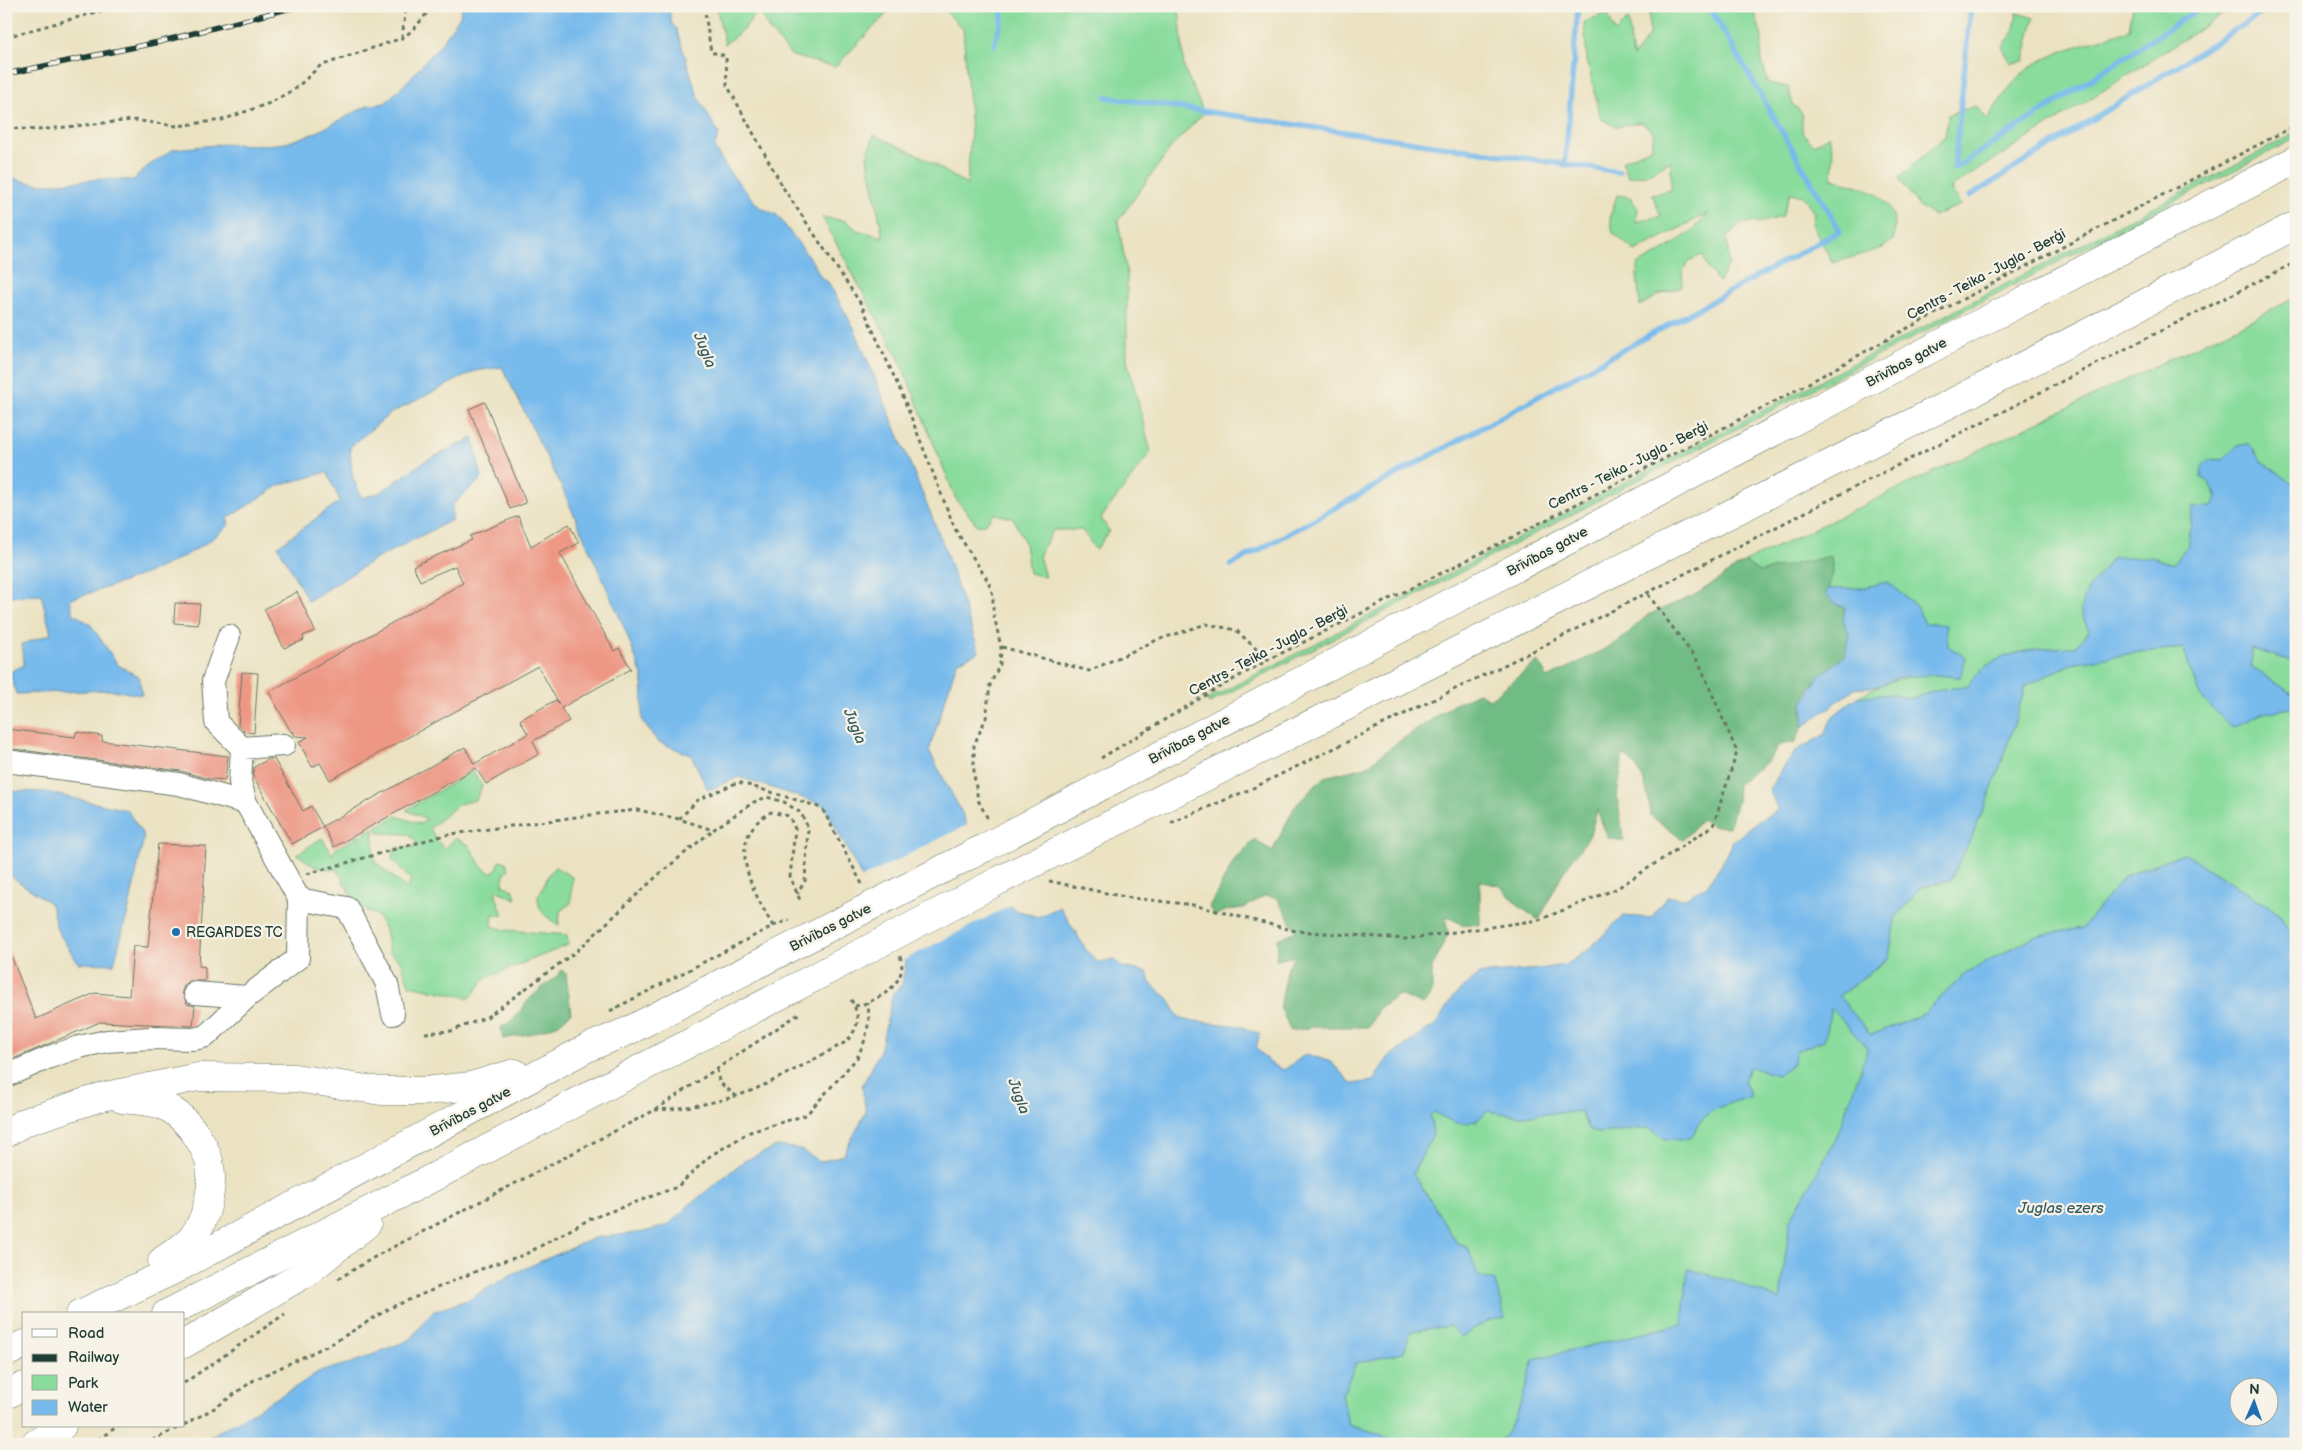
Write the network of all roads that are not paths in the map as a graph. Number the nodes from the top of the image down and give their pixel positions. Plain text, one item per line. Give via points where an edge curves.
1 (2296, 160) edge
2 (2296, 225) edge
3 (229, 636) dead end
4 (284, 745) dead end
5 (242, 748) junction
6 (6, 762) edge
7 (246, 803) junction
8 (299, 899) junction
9 (195, 993) dead end
10 (247, 997) junction
11 (393, 1014) dead end
12 (587, 1048) junction
13 (6, 1076) edge
14 (101, 1096) junction
15 (6, 1133) edge
16 (409, 1190) junction
17 (85, 1311) edge
18 (170, 1312) edge
19 (185, 1343) edge
20 (22, 1345) edge
21 (6, 1353) edge
22 (22, 1387) edge
23 (6, 1395) edge
24 (59, 1428) edge
25 (36, 1444) edge

1 - 12 main road, Brīvības gatve, bridge via 982,836 628,1031
2 - 16 main road, bridge via 1979,389 1000,880 888,946
3 - 5 lane via 213,682 216,722
4 - 5 lane
5 - 7 lane via 240,782
6 - 7 lane via 179,784
7 - 8 lane
8 - 10 lane via 298,958
8 - 11 lane via 347,908 387,984
9 - 10 lane
10 - 13 lane via 206,1036 124,1040 79,1047
12 - 14 main road via 498,1079 426,1091 381,1091 295,1078 230,1076 198,1077
12 - 17 main road, Brīvības gatve via 174,1270
14 - 15 main road via 25,1122
14 - 17 main road via 151,1102 176,1113 196,1134 209,1161 210,1189 205,1213 192,1239 155,1266 123,1282
16 - 18 main road
16 - 19 main road via 306,1273
20 - 21 main road
22 - 23 main road
24 - 25 main road

